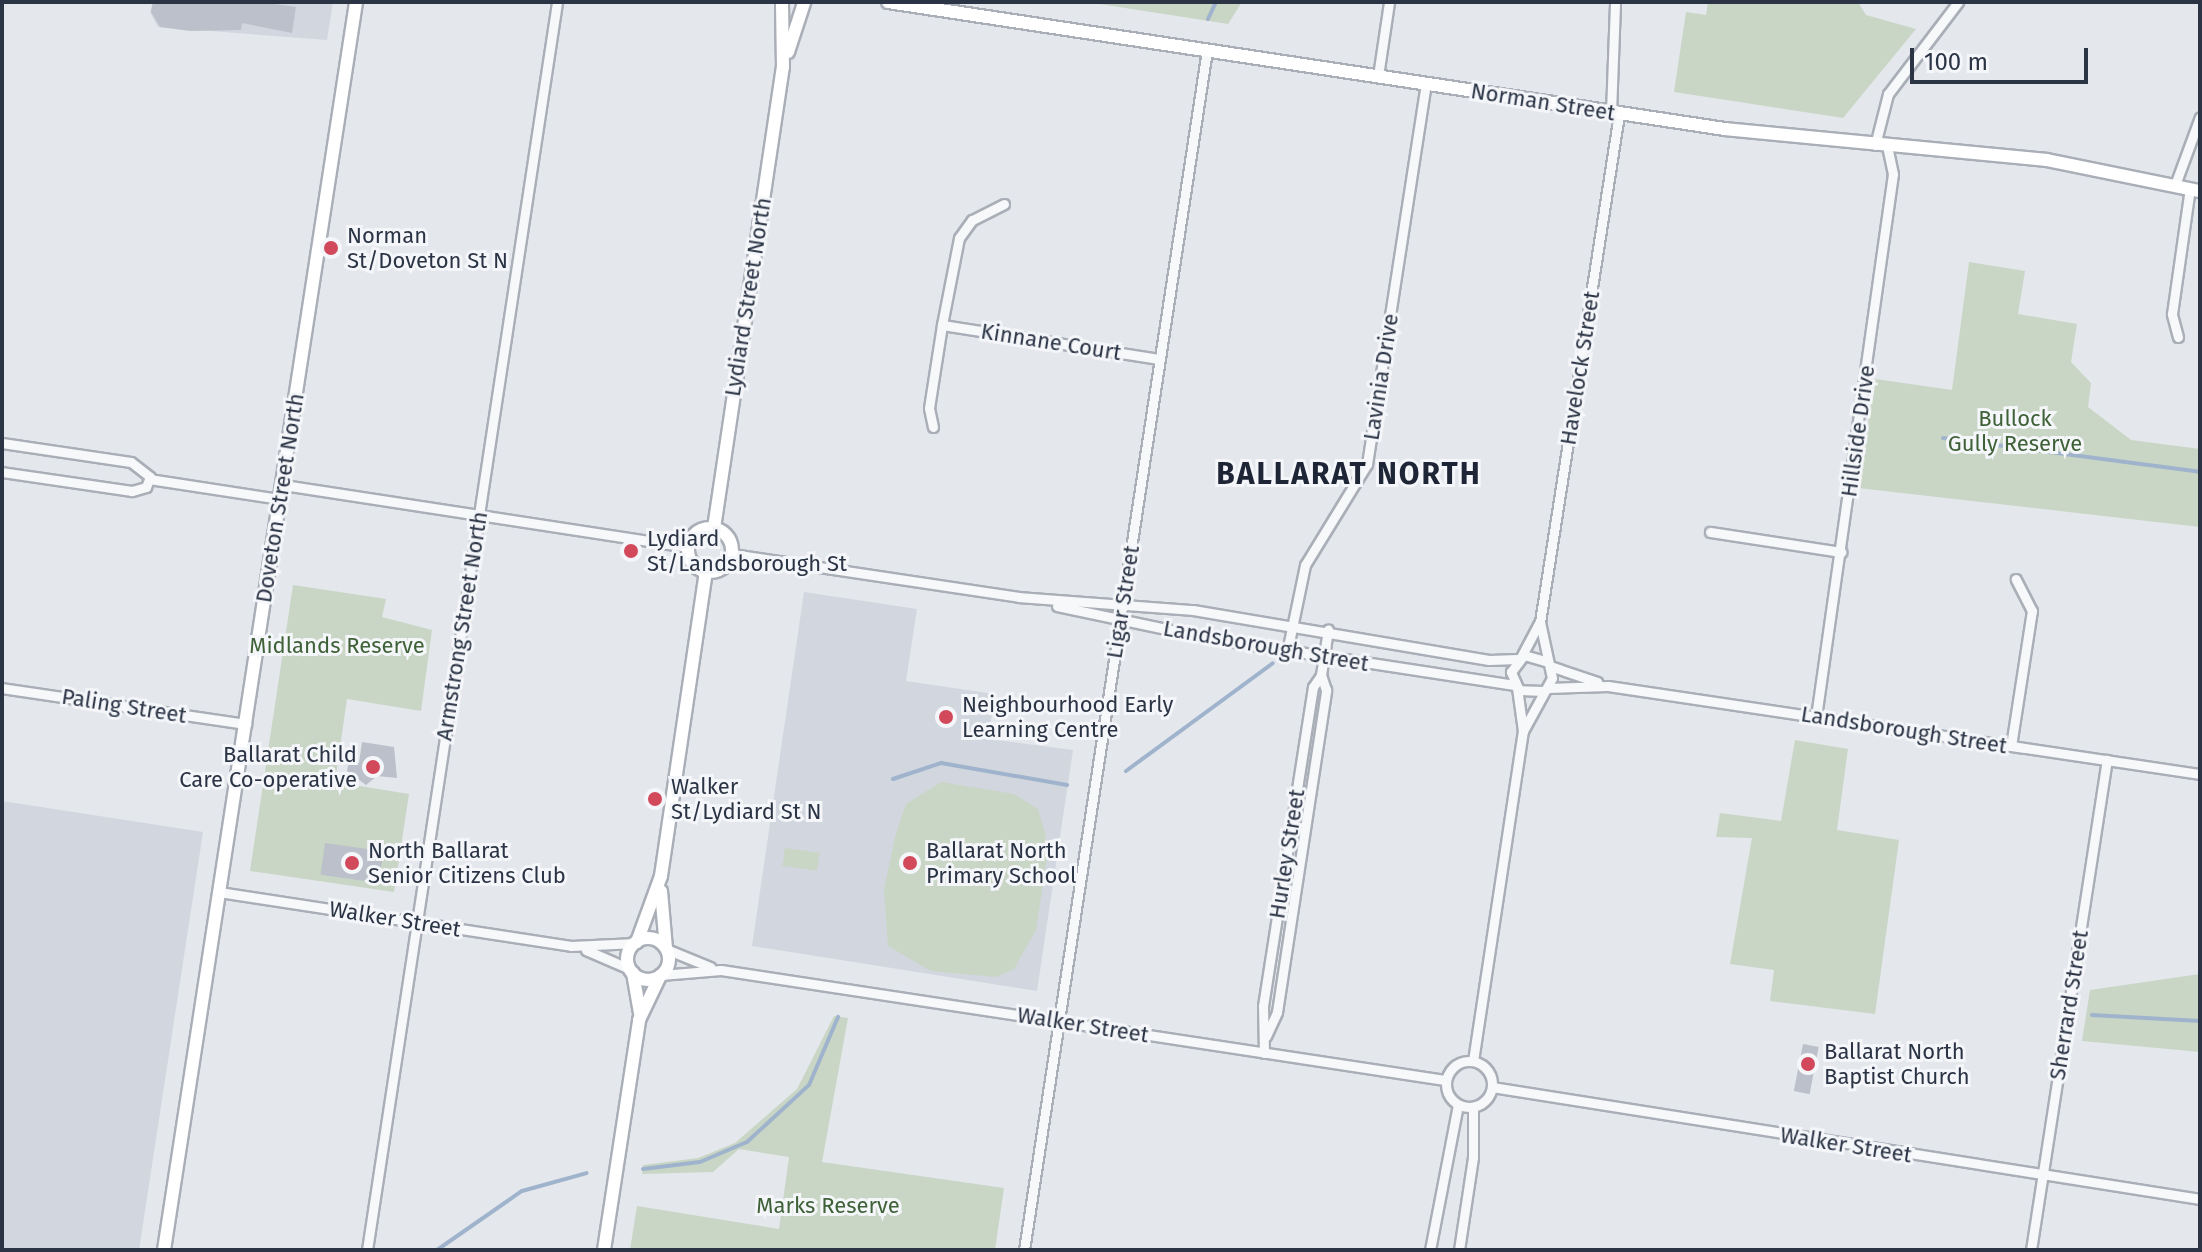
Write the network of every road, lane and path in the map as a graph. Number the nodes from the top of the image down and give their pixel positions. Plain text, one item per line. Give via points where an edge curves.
1 (356, 2) edge
2 (557, 2) edge
3 (783, 2) edge
4 (888, 2) edge
5 (1389, 2) edge
6 (1615, 2) edge
7 (1958, 2) edge
8 (805, 3) edge
9 (1207, 50) junction
10 (783, 67) junction
11 (1378, 76) junction
12 (1426, 84) junction
13 (1615, 114) junction
14 (2200, 117) edge
15 (1881, 146) junction
16 (2175, 185) junction
17 (2195, 189) edge
18 (1004, 204) dead end
19 (942, 325) junction
20 (2178, 337) dead end
21 (1159, 359) junction
22 (933, 427) dead end
23 (2, 443) edge
24 (2, 472) edge
25 (149, 479) junction
26 (283, 485) junction
27 (280, 499) junction
28 (479, 515) junction
29 (714, 528) junction
30 (1710, 532) dead end
31 (688, 547) junction
32 (1841, 552) junction
33 (732, 554) junction
34 (706, 571) junction
35 (2016, 579) dead end
36 (1019, 597) junction
37 (1123, 605) junction
38 (1120, 619) junction
39 (1540, 622) junction
40 (1291, 624) junction
41 (1328, 630) junction
42 (1287, 652) junction
43 (1324, 657) junction
44 (1519, 658) junction
45 (1549, 664) junction
46 (1608, 686) junction
47 (1516, 687) junction
48 (2, 688) edge
49 (1546, 689) junction
50 (1816, 717) junction
51 (246, 724) junction
52 (1523, 731) junction
53 (2011, 746) junction
54 (2107, 760) junction
55 (2200, 774) edge
56 (661, 876) junction
57 (219, 892) junction
58 (417, 921) junction
59 (636, 942) junction
60 (571, 946) junction
61 (666, 948) junction
62 (721, 970) junction
63 (632, 971) junction
64 (661, 976) junction
65 (639, 1020) junction
66 (1059, 1022) junction
67 (1264, 1053) junction
68 (1473, 1061) junction
69 (1445, 1080) junction
70 (1492, 1087) junction
71 (1458, 1105) junction
72 (1473, 1107) junction
73 (2042, 1175) junction
74 (2200, 1199) edge
75 (167, 1250) edge
76 (367, 1250) edge
77 (604, 1250) edge
78 (1024, 1250) edge
79 (1430, 1250) edge
80 (1459, 1250) edge
81 (2031, 1250) edge

1 - 26 street, Doveton Street North
2 - 28 street, Armstrong Street North
3 - 8 street
3 - 10 street, Lydiard Street North
4 - 9 street, Norman Street
5 - 11 street
6 - 13 street, Havelock Street
7 - 15 street via 1888,94
8 - 10 street, Lydiard Street North
9 - 11 street, Norman Street
9 - 21 street, Ligar Street
10 - 29 street, Lydiard Street North
11 - 12 street, Norman Street
12 - 13 street, Norman Street
12 - 40 street, Lavinia Drive via 1367,464 1305,565
13 - 15 street, Norman Street
13 - 39 street, Havelock Street
14 - 16 street
15 - 16 street, Norman Street via 2047,160
15 - 32 street, Hillside Drive via 1893,174
16 - 17 street, Norman Street
17 - 20 street via 2172,314
18 - 19 street via 972,220 959,238
19 - 21 street, Kinnane Court
19 - 22 street via 929,408
21 - 37 street, Ligar Street
23 - 25 street via 131,462 145,468
24 - 25 street via 128,490 142,489
25 - 27 street
26 - 27 street, Doveton Street North
26 - 28 street
27 - 51 street, Doveton Street North
28 - 31 street
28 - 58 street, Armstrong Street North
29 - 31 street via 695,533
29 - 33 street via 729,537
30 - 32 street
31 - 34 street via 692,563
32 - 50 street, Hillside Drive
33 - 34 street via 724,567
33 - 36 street, Landsborough Street
34 - 56 street
35 - 53 street via 2032,611
36 - 37 street, Landsborough Street
36 - 38 street, Landsborough Street
37 - 38 street, Ligar Street
37 - 40 street, Landsborough Street
38 - 42 street, Landsborough Street
38 - 66 street, Ligar Street
39 - 44 street, Havelock Street
39 - 45 street, Havelock Street
40 - 41 street, Landsborough Street
40 - 42 street, Lavinia Drive
41 - 43 street, Hurley Street
41 - 44 street, Landsborough Street via 1489,660
42 - 43 street, Landsborough Street
43 - 47 street, Landsborough Street
43 - 67 street, Hurley Street via 1321,721 1277,1012
44 - 45 street via 1538,655
44 - 47 street
45 - 46 street, Landsborough Street
45 - 49 street
46 - 49 street, Landsborough Street
46 - 50 street, Landsborough Street
47 - 49 street via 1532,694
47 - 52 street
48 - 51 street, Paling Street
49 - 52 street
50 - 53 street, Landsborough Street
51 - 57 street, Doveton Street North
52 - 68 street
53 - 54 street, Landsborough Street
54 - 55 street, Landsborough Street
54 - 73 street, Sherrard Street
56 - 59 street
56 - 61 street
57 - 58 street, Walker Street
57 - 75 street, Doveton Street North
58 - 60 street, Walker Street
58 - 76 street, Armstrong Street North
59 - 60 street, Walker Street
59 - 61 street via 652,939
59 - 63 street via 628,955
60 - 63 street, Walker Street
61 - 62 street, Walker Street
61 - 64 street via 668,964
62 - 64 street, Walker Street
62 - 66 street, Walker Street
63 - 64 street via 645,979
63 - 65 street
64 - 65 street
65 - 77 street
66 - 67 street, Walker Street
66 - 78 street, Ligar Street
67 - 69 street, Walker Street
68 - 69 street via 1452,1067
68 - 70 street via 1485,1067
69 - 71 street
70 - 72 street
70 - 73 street, Walker Street
71 - 72 street
71 - 79 street
72 - 80 street via 1473,1157
73 - 74 street, Walker Street
73 - 81 street, Sherrard Street

